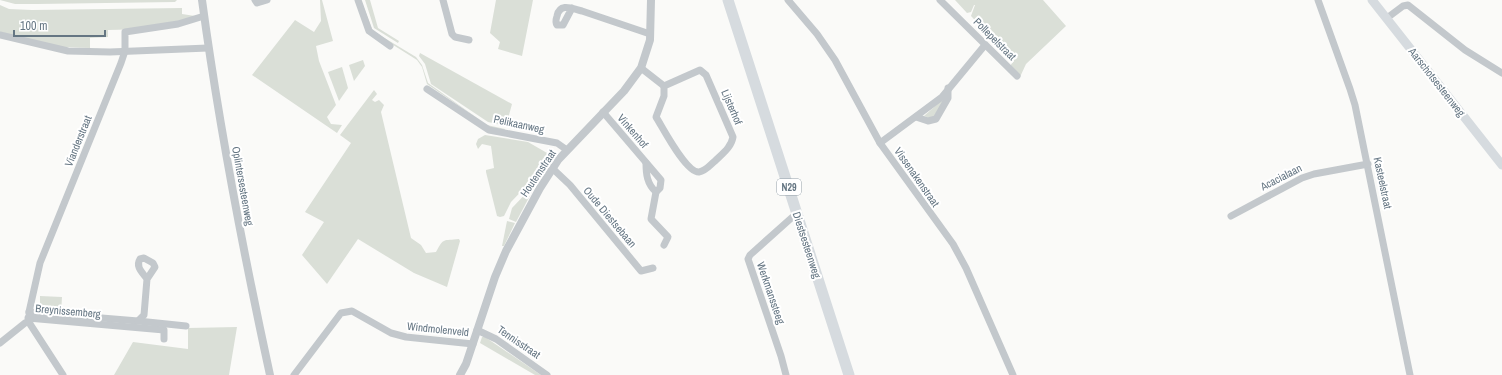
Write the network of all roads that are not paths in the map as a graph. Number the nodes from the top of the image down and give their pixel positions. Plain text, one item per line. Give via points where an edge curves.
1 (202, 0) edge
2 (255, 0) edge
3 (267, 0) edge
4 (358, 0) edge
5 (443, 0) edge
6 (651, 0) edge
7 (728, 0) edge
8 (788, 0) edge
9 (940, 0) edge
10 (1318, 0) edge
11 (1372, 0) edge
12 (572, 8) dead end
13 (204, 16) junction
14 (1387, 18) junction
15 (650, 34) junction
16 (0, 35) edge
17 (469, 40) dead end
18 (985, 45) junction
19 (390, 46) dead end
20 (208, 48) junction
21 (125, 52) junction
22 (641, 68) junction
23 (1502, 73) edge
24 (1016, 76) dead end
25 (664, 86) junction
26 (948, 88) junction
27 (427, 89) dead end
28 (603, 112) junction
29 (916, 117) junction
30 (880, 143) junction
31 (567, 150) junction
32 (646, 163) junction
33 (1368, 164) junction
34 (1502, 165) edge
35 (552, 168) junction
36 (656, 192) junction
37 (797, 213) junction
38 (1231, 216) dead end
39 (664, 244) dead end
40 (654, 268) dead end
41 (148, 279) dead end
42 (27, 317) junction
43 (138, 321) junction
44 (186, 326) dead end
45 (477, 330) junction
46 (164, 339) dead end
47 (0, 343) edge
48 (473, 344) junction
49 (64, 375) edge
50 (270, 375) edge
51 (294, 375) edge
52 (460, 375) edge
53 (547, 375) edge
54 (786, 375) edge
55 (849, 375) edge
56 (1013, 375) edge
57 (1410, 375) edge

1 - 13 street, Oplintersesteenweg
2 - 3 street via 257,3
4 - 19 street via 369,31
5 - 17 street via 452,34
6 - 15 street, Houtemstraat
7 - 37 main road, Diestsesteenweg / N29
8 - 30 street, Vissenakenstraat via 835,60
9 - 18 street, Pollepelstraat
10 - 33 street, Kasteelstraat via 1350,89
11 - 14 main road, Aarschotsesteenweg
12 - 15 street
13 - 20 street, Oplintersesteenweg
13 - 21 street via 178,24 125,32
14 - 23 street via 1408,5 1464,50
14 - 34 main road, Aarschotsesteenweg
15 - 22 street, Houtemstraat via 649,47
16 - 21 street via 68,51
18 - 24 street, Pollepelstraat
18 - 26 street
20 - 21 street
20 - 50 street, Oplintersesteenweg via 241,236
21 - 42 street, Vianderstraat via 40,263
22 - 25 street
22 - 28 street, Houtemstraat via 624,91
25 - 25 street, Lijsterhof via 664,96 656,116 685,163 692,170 699,172 707,169 732,145 733,137 706,75 700,70
26 - 29 street via 942,97
26 - 29 street via 948,98 936,119 928,121
27 - 31 street, Pelikaanweg via 489,130 558,143
28 - 31 street, Houtemstraat
28 - 32 street, Vinkenhof
29 - 30 street
30 - 56 street, Vissenakenstraat via 953,244
31 - 35 street, Houtemstraat
32 - 36 street, Vinkenhof via 649,184
32 - 36 street, Vinkenhof via 661,180 660,188
33 - 38 street, Acacialaan via 1302,178
33 - 57 street, Kasteelstraat
35 - 40 street, Oude Diestsebaan via 570,185 641,271
35 - 45 street, Houtemstraat via 506,251 489,291
36 - 39 street, Vinkenhof via 651,219 668,237
37 - 54 street, Werkmanssteeg via 748,259
37 - 55 main road, Diestsesteenweg / N29
41 - 43 street via 144,315
42 - 43 street
42 - 46 street, Breynissemberg via 164,330
42 - 47 street
42 - 49 street, Breynissemberg
43 - 44 street
45 - 48 street, Houtemstraat
45 - 53 street, Tennisstraat via 496,339
48 - 51 street, Windmolenveld via 391,333 346,310 340,313
48 - 52 street, Houtemstraat

